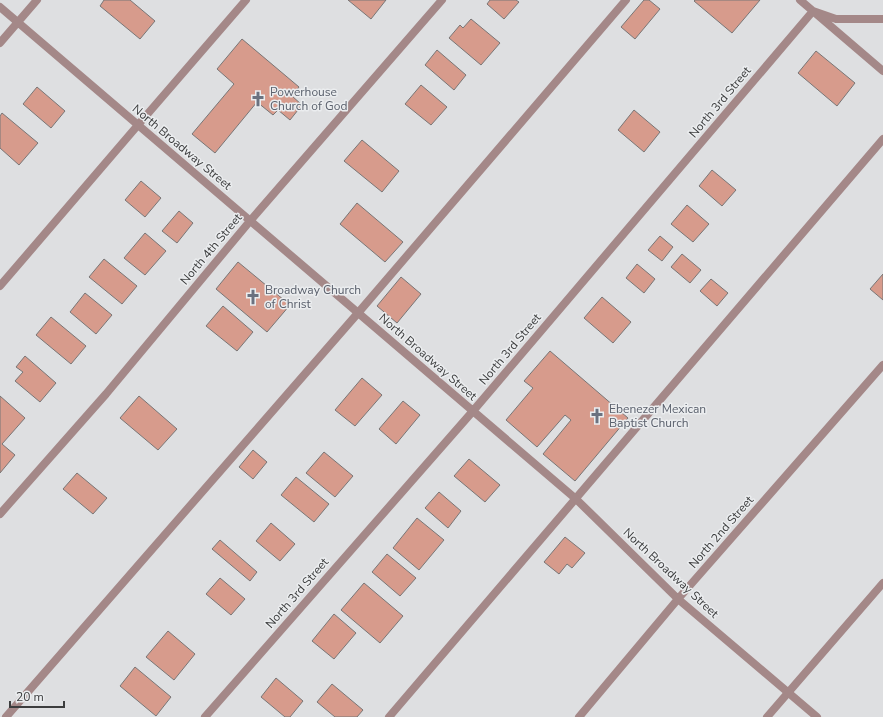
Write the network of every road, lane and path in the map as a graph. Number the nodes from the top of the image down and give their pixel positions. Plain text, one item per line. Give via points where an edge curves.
1 (37, 0) edge
2 (246, 0) edge
3 (442, 0) edge
4 (626, 0) edge
5 (800, 0) edge
6 (0, 7) edge
7 (813, 11) junction
8 (883, 19) edge
9 (17, 22) junction
10 (0, 43) edge
11 (883, 71) edge
12 (138, 125) junction
13 (883, 139) edge
14 (250, 221) junction
15 (0, 286) edge
16 (358, 312) junction
17 (883, 365) edge
18 (472, 411) junction
19 (576, 499) junction
20 (0, 514) edge
21 (883, 583) edge
22 (678, 599) junction
23 (789, 692) junction
24 (6, 717) edge
25 (205, 717) edge
26 (389, 717) edge
27 (579, 717) edge
28 (767, 717) edge
29 (817, 717) edge

1 - 9 street
2 - 12 street
3 - 14 street, North 4th Street
4 - 16 street
5 - 7 street
6 - 9 street, North Broadway Street
7 - 8 street via 836,19
7 - 11 street
7 - 18 street, North 3rd Street
9 - 10 street
9 - 12 street, North Broadway Street
12 - 14 street, North Broadway Street
12 - 15 street
13 - 19 street
14 - 16 street, North Broadway Street
14 - 20 street, North 4th Street via 106,394
16 - 18 street, North Broadway Street
16 - 24 street
17 - 22 street, North 2nd Street
18 - 19 street, North Broadway Street
18 - 25 street, North 3rd Street
19 - 22 street, North Broadway Street
19 - 26 street
21 - 23 street
22 - 23 street, North Broadway Street
22 - 27 street, North 2nd Street
23 - 28 street
23 - 29 street, North Broadway Street

